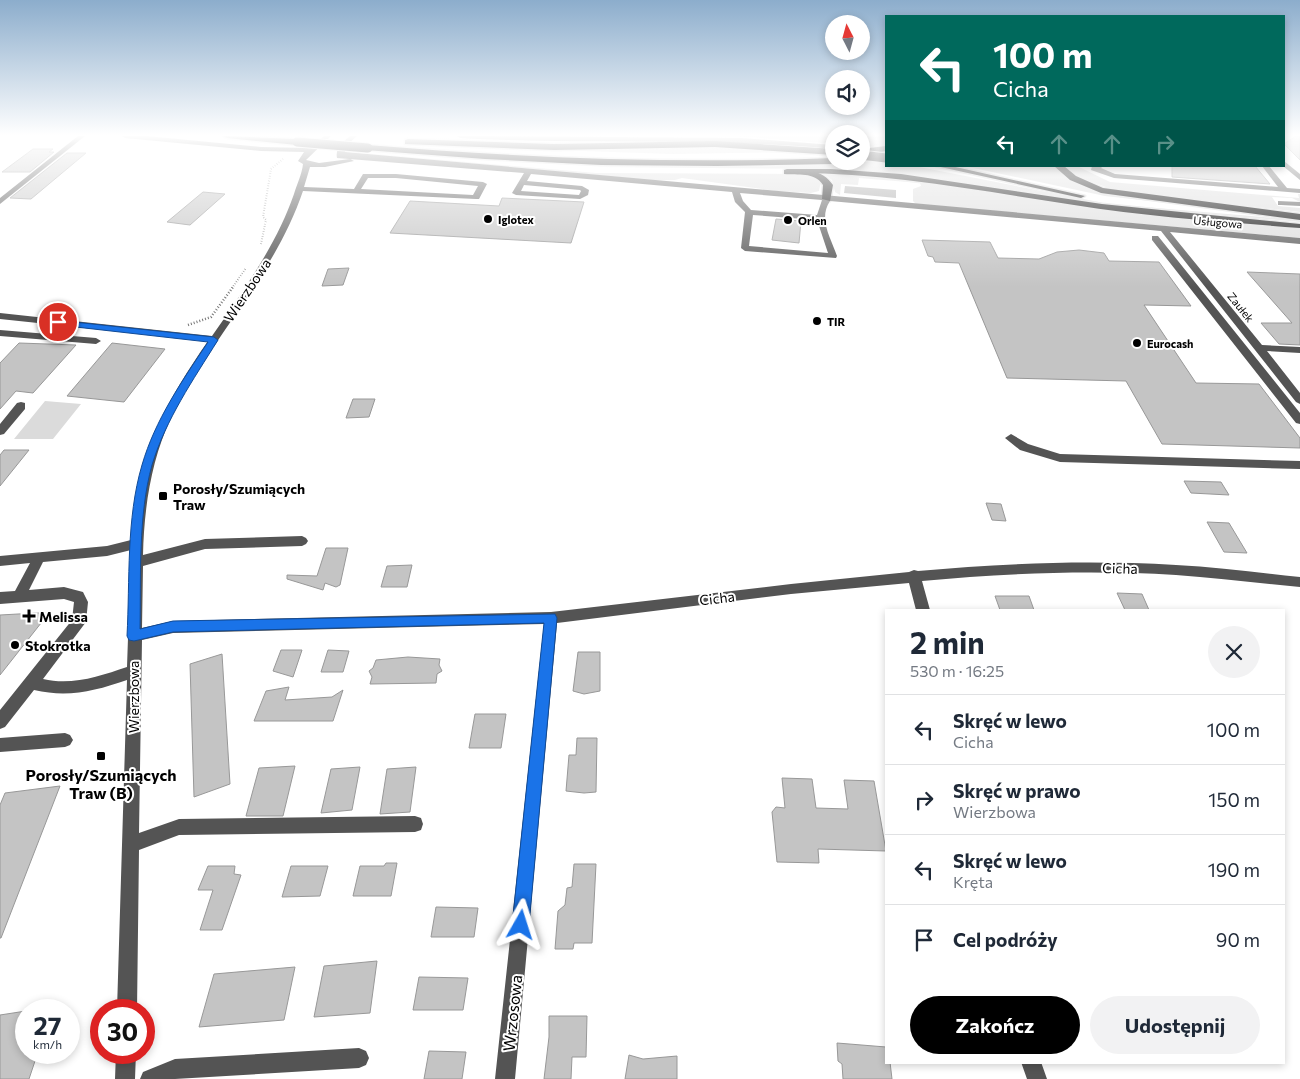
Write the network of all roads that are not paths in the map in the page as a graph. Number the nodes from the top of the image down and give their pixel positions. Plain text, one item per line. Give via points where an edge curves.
1 (19, 186) edge
2 (360, 186) edge
3 (482, 186) edge
4 (520, 186) edge
5 (562, 186) edge
6 (693, 186) edge
7 (828, 186) edge
8 (968, 186) edge
9 (1041, 186) edge
10 (1092, 186) edge
11 (1239, 186) edge
12 (1282, 186) edge
13 (302, 188) joint
14 (735, 190) junction
15 (1285, 190) junction
16 (1300, 191) edge
17 (356, 192) junction
18 (827, 199) junction
19 (0, 202) edge
20 (1281, 203) dead end
21 (1300, 204) edge
22 (749, 212) junction
23 (819, 218) junction
24 (1300, 218) edge
25 (1300, 226) edge
26 (1164, 229) junction
27 (1155, 238) dead end
28 (1300, 241) edge
29 (0, 316) edge
30 (73, 324) junction
31 (0, 333) edge
32 (59, 338) junction
33 (214, 340) junction
34 (96, 342) dead end
35 (1259, 348) junction
36 (1300, 350) edge
37 (1300, 400) edge
38 (21, 406) dead end
39 (1300, 420) edge
40 (0, 431) edge
41 (1011, 438) dead end
42 (1300, 466) edge
43 (302, 541) dead end
44 (137, 543) junction
45 (39, 558) junction
46 (0, 560) edge
47 (136, 562) junction
48 (914, 575) junction
49 (1300, 582) edge
50 (19, 597) junction
51 (0, 598) edge
52 (923, 609) edge
53 (551, 618) junction
54 (134, 636) junction
55 (133, 671) junction
56 (32, 683) junction
57 (0, 722) edge
58 (65, 740) dead end
59 (0, 745) edge
60 (414, 824) dead end
61 (131, 844) junction
62 (127, 999) edge
63 (359, 1058) dead end
64 (126, 1064) edge
65 (1032, 1064) edge
66 (126, 1079) edge
67 (150, 1079) edge
68 (505, 1079) edge
69 (1037, 1079) edge

1 - 19 street
2 - 17 street
3 - 17 street via 476,197
4 - 5 street via 516,193 580,197 585,190
6 - 14 street, Usługowa
7 - 18 highway
8 - 25 main road via 1102,207
9 - 24 main road via 1110,200
10 - 24 highway
11 - 15 street
12 - 15 street
13 - 17 street
13 - 33 street, Wierzbowa via 270,257
14 - 18 street, Usługowa
14 - 22 street via 739,202
15 - 16 street
18 - 23 street
18 - 26 street, Usługowa
20 - 21 street
22 - 23 street
22 - 23 street via 745,248 833,256
26 - 28 street, Usługowa
26 - 35 street, Zaułek
27 - 39 street
29 - 30 street
30 - 32 street
30 - 33 street
31 - 32 street
32 - 34 street
33 - 44 street, Wierzbowa via 175,400 157,438 142,492
35 - 36 street
35 - 37 street, Zaułek
38 - 40 street
41 - 42 street via 1024,447 1060,458
43 - 47 street via 205,544
44 - 45 street via 107,551
44 - 47 street, Wierzbowa
45 - 46 street
45 - 50 street
47 - 54 street, Wierzbowa
48 - 49 street, Cicha via 1083,567 1176,570
48 - 52 street
48 - 53 street, Cicha
50 - 51 street
50 - 56 street via 64,593 78,596 81,602 79,622
53 - 54 street, Cicha via 173,627
53 - 68 street, Wrzosowa
54 - 55 street, Wierzbowa
55 - 56 street via 71,689
55 - 61 street, Wierzbowa
56 - 57 street
58 - 59 street
60 - 61 street via 179,827
61 - 62 street, Wierzbowa
63 - 67 street via 175,1069
64 - 66 street
65 - 69 street

